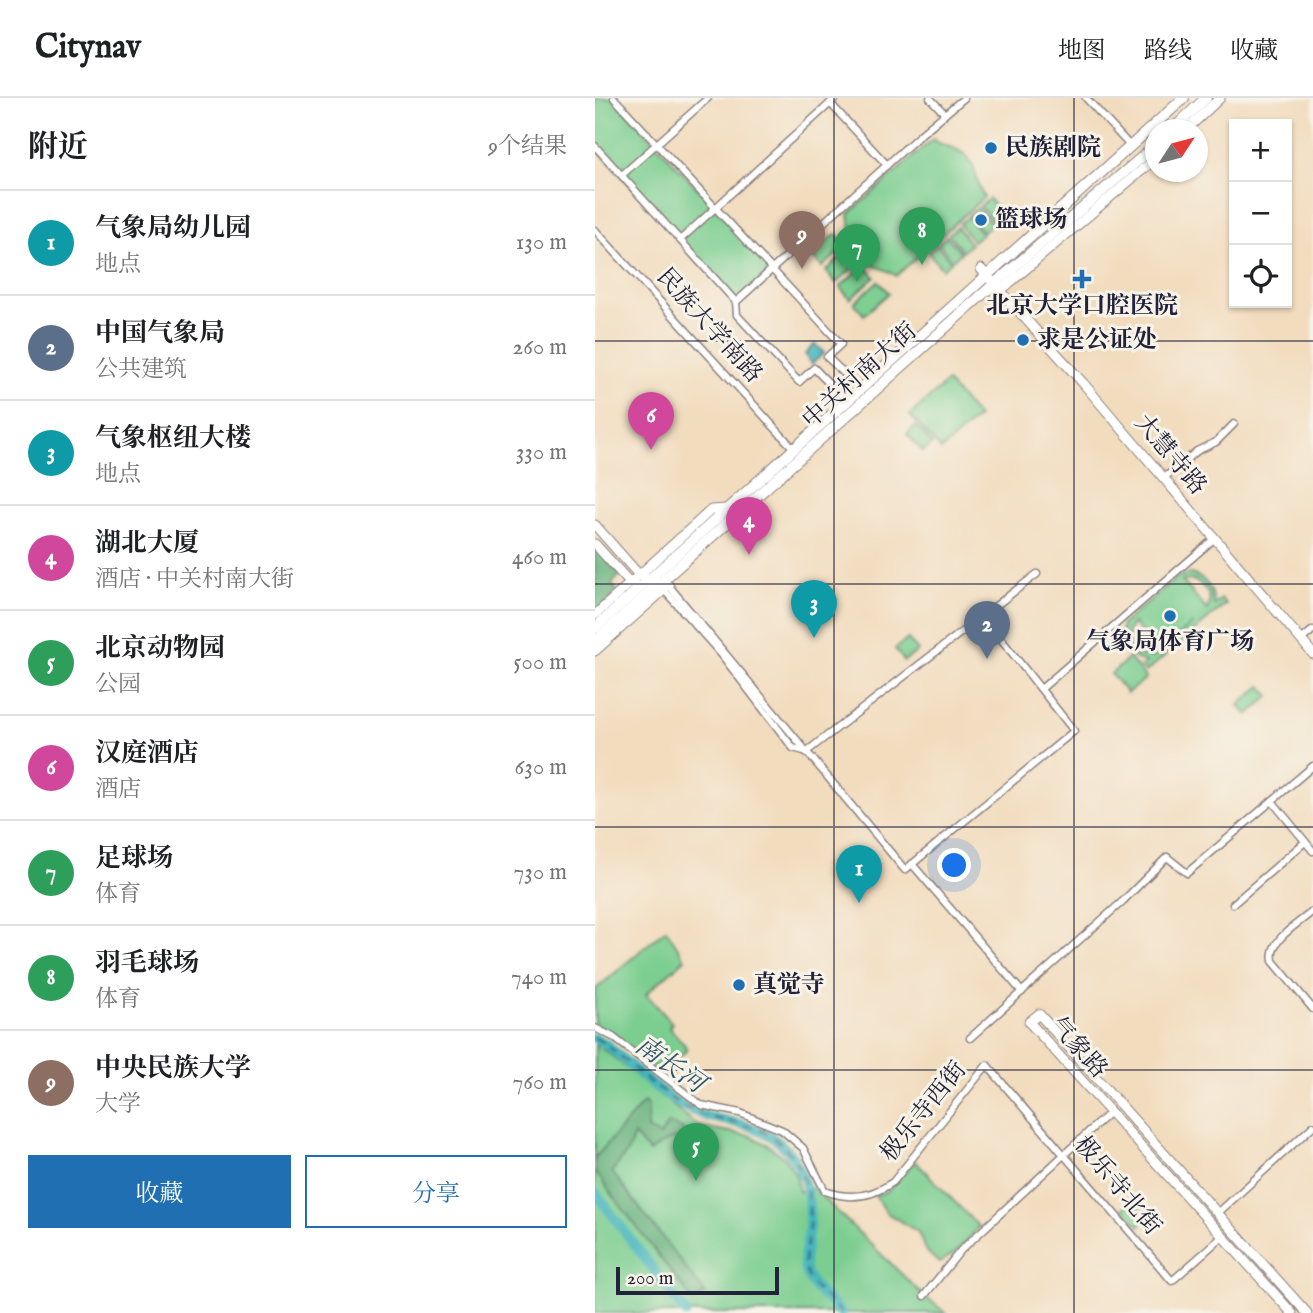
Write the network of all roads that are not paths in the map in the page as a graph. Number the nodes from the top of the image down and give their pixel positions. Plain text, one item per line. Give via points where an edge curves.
1 (614, 98) edge
2 (708, 98) edge
3 (930, 98) edge
4 (964, 98) edge
5 (1086, 98) edge
6 (1184, 98) edge
7 (1206, 98) edge
8 (1220, 98) edge
9 (833, 100) edge
10 (945, 114) junction
11 (1184, 119) edge
12 (1198, 119) edge
13 (656, 144) junction
14 (595, 146) edge
15 (1131, 147) junction
16 (1145, 154) edge
17 (887, 165) junction
18 (1145, 166) edge
19 (622, 175) junction
20 (714, 208) junction
21 (595, 230) edge
22 (680, 240) junction
23 (772, 270) junction
24 (990, 280) junction
25 (736, 302) junction
26 (827, 357) junction
27 (814, 368) junction
28 (861, 389) junction
29 (847, 402) junction
30 (1234, 424) dead end
31 (794, 449) junction
32 (1164, 478) junction
33 (595, 525) edge
34 (1215, 538) junction
35 (595, 544) edge
36 (1037, 574) dead end
37 (630, 583) junction
38 (654, 583) junction
39 (595, 615) edge
40 (982, 615) junction
41 (595, 628) edge
42 (1313, 630) edge
43 (1301, 640) junction
44 (595, 641) edge
45 (595, 651) edge
46 (1313, 654) edge
47 (1041, 689) junction
48 (806, 752) junction
49 (1313, 766) edge
50 (1272, 801) junction
51 (1305, 842) junction
52 (1313, 851) edge
53 (912, 864) junction
54 (1233, 904) dead end
55 (1313, 911) edge
56 (1022, 992) junction
57 (1313, 1009) edge
58 (595, 1028) edge
59 (970, 1038) dead end
60 (1080, 1060) junction
61 (987, 1065) joint
62 (1071, 1068) junction
63 (1110, 1112) junction
64 (1313, 1126) edge
65 (1063, 1155) junction
66 (1218, 1213) junction
67 (1223, 1236) junction
68 (924, 1296) dead end
69 (1292, 1313) edge
70 (1307, 1313) edge

1 - 13 street
2 - 13 street
3 - 10 street
4 - 10 street
5 - 15 street
6 - 15 main road, 中关村南大街
7 - 11 main road
8 - 12 street
9 - 17 street
9 - 20 street
10 - 17 street
13 - 19 street
13 - 20 street
14 - 19 street
15 - 24 main road, 中关村南大街
16 - 24 main road, 中关村南大街
17 - 23 street
18 - 24 street, 中关村南大街
19 - 22 street
20 - 22 street
20 - 23 street
21 - 31 street, 民族大学南路
22 - 25 street
23 - 25 street
23 - 26 street via 841,344
24 - 28 main road, 中关村南大街
24 - 32 street, 大慧寺路
24 - 38 main road, 中关村南大街
25 - 27 street via 737,315 799,382
26 - 27 street
26 - 28 street
27 - 29 street
28 - 29 main road, 中关村南大街
29 - 31 main road, 中关村南大街
30 - 32 street
31 - 38 main road, 中关村南大街 via 726,509
32 - 34 street, 大慧寺路
33 - 38 street
34 - 43 street, 大慧寺路
34 - 47 street
35 - 37 street
36 - 40 street
37 - 38 street
37 - 39 street
38 - 41 main road, 中关村南大街
38 - 44 main road, 中关村南大街
38 - 45 street, 中关村南大街
38 - 48 street
40 - 47 street
40 - 48 street
42 - 43 street
43 - 46 street, 大慧寺路
47 - 53 street via 1074,731
48 - 53 street via 905,870
49 - 50 street
50 - 51 street
50 - 56 street via 1187,873 1167,857
51 - 52 street
51 - 54 street
53 - 56 street
55 - 57 street via 1275,943 1271,953
56 - 59 street
58 - 61 street, 极乐寺西街 via 701,1105 740,1112 782,1130 803,1148 824,1191 852,1198 893,1182
60 - 62 street
60 - 62 street, 气象路 via 1039,1014 1029,1022
60 - 66 street, 气象路
61 - 65 street, 极乐寺北街
62 - 63 street, 气象路
63 - 65 street
63 - 67 street, 气象路
64 - 66 street
65 - 67 street, 极乐寺北街 via 1172,1281
65 - 68 street via 961,1250
66 - 70 street, 气象路
67 - 69 street, 气象路

